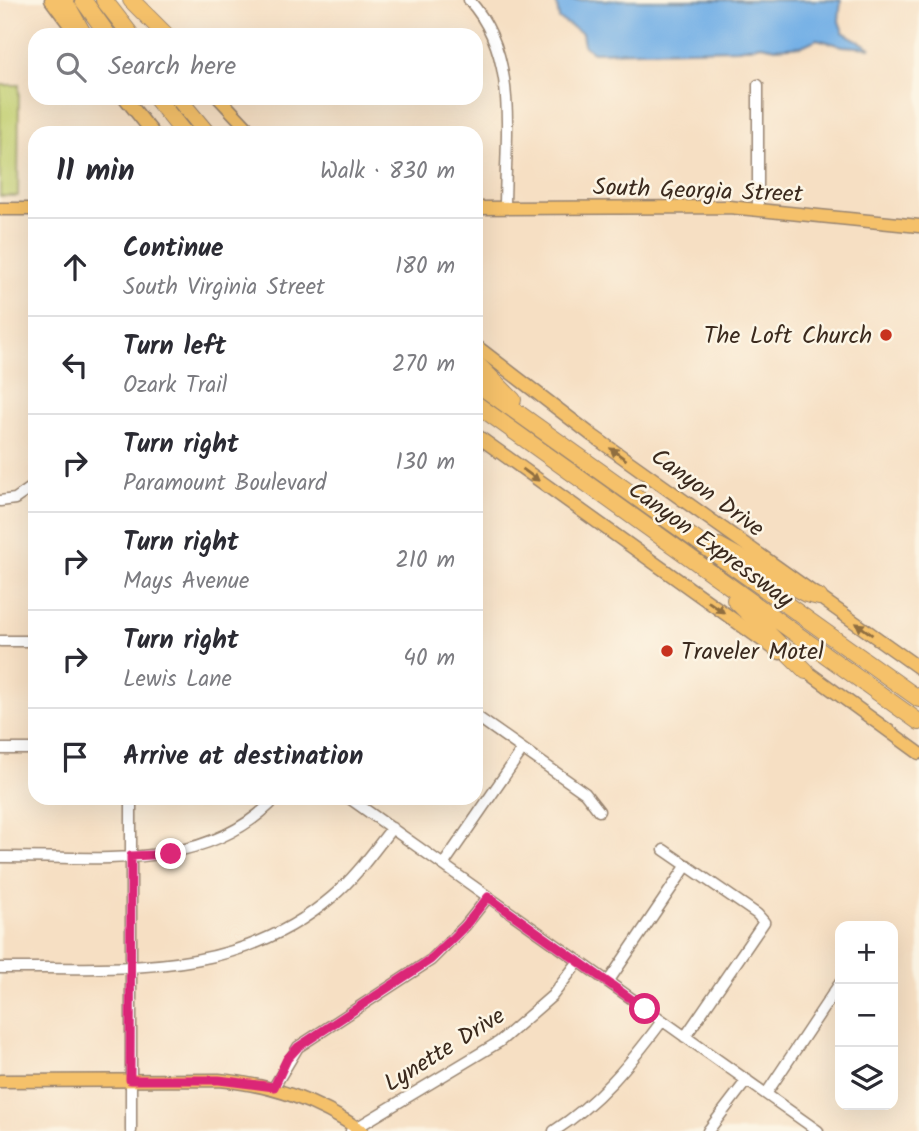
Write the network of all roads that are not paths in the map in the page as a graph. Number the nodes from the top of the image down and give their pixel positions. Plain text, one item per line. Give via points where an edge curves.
1 (51, 0) edge
2 (64, 0) edge
3 (83, 0) edge
4 (104, 0) edge
5 (131, 0) edge
6 (138, 0) edge
7 (469, 0) edge
8 (72, 28) edge
9 (80, 28) edge
10 (103, 28) edge
11 (126, 28) edge
12 (159, 28) edge
13 (160, 28) edge
14 (758, 85) dead end
15 (131, 105) edge
16 (162, 105) edge
17 (184, 105) edge
18 (226, 105) edge
19 (147, 126) edge
20 (178, 126) edge
21 (201, 126) edge
22 (245, 126) edge
23 (483, 208) edge
24 (505, 208) junction
25 (0, 209) edge
26 (28, 209) edge
27 (758, 209) junction
28 (919, 226) edge
29 (483, 351) edge
30 (483, 370) edge
31 (483, 388) edge
32 (483, 409) edge
33 (483, 416) edge
34 (538, 427) junction
35 (514, 432) junction
36 (483, 440) edge
37 (28, 490) edge
38 (0, 501) edge
39 (657, 513) junction
40 (664, 539) junction
41 (819, 597) junction
42 (0, 641) edge
43 (28, 641) edge
44 (919, 668) edge
45 (806, 671) junction
46 (919, 699) edge
47 (483, 721) edge
48 (919, 722) edge
49 (0, 749) edge
50 (28, 749) edge
51 (523, 749) junction
52 (919, 753) edge
53 (131, 805) edge
54 (268, 805) edge
55 (359, 805) edge
56 (368, 805) edge
57 (365, 809) junction
58 (599, 811) dead end
59 (392, 828) junction
60 (664, 850) dead end
61 (131, 856) junction
62 (0, 857) edge
63 (443, 865) junction
64 (687, 865) junction
65 (488, 897) junction
66 (579, 961) junction
67 (131, 967) junction
68 (0, 968) edge
69 (608, 982) junction
70 (838, 984) edge
71 (663, 1021) junction
72 (685, 1037) junction
73 (130, 1080) junction
74 (747, 1080) junction
75 (0, 1081) edge
76 (274, 1087) junction
77 (766, 1094) junction
78 (357, 1130) edge
79 (131, 1131) edge
80 (554, 1131) edge
81 (708, 1131) edge
82 (818, 1131) edge

1 - 8 main road
2 - 9 highway
3 - 10 highway
4 - 11 highway
5 - 12 highway
6 - 13 main road
7 - 24 street via 489,27 504,70
14 - 27 street
15 - 19 main road
16 - 20 highway
17 - 21 highway
18 - 22 main road
23 - 24 main road, South Georgia Street
24 - 27 main road, South Georgia Street
25 - 26 main road
27 - 28 main road, South Georgia Street
41 -> 29 main road, Canyon Drive
30 - 34 highway
31 - 34 highway, Canyon Expressway
32 - 35 highway, Canyon Expressway
33 - 35 highway
34 - 39 highway, Canyon Expressway
35 - 40 highway, Canyon Expressway
36 -> 45 main road
37 - 38 street via 15,499
39 - 41 highway
39 - 46 highway, Canyon Expressway
40 - 45 highway via 729,593
40 - 48 highway, Canyon Expressway
44 -> 41 main road, Canyon Drive
42 - 43 street
45 - 52 main road
47 - 51 street
49 - 50 street
51 - 58 street via 585,793
51 - 63 street
53 - 61 street
54 - 61 street via 212,841 171,854
55 - 57 street
56 - 57 street
57 - 59 street
59 - 63 street
59 - 67 street via 332,897 295,924 222,957
60 - 64 street
61 - 62 street
61 - 67 street
63 - 65 street
64 - 69 street
64 - 72 street via 764,922
65 - 66 street
65 - 76 street via 430,960 298,1047
66 - 69 street
66 - 78 street, Lynette Drive via 552,996 499,1042
67 - 68 street
67 - 73 street
69 - 71 street
70 - 77 street
71 - 72 street
71 - 80 street via 598,1097
72 - 74 street
73 - 75 main road
73 - 76 main road via 219,1080
73 - 79 street
74 - 77 street
74 - 81 street
76 - 78 main road via 317,1104
77 - 82 street

